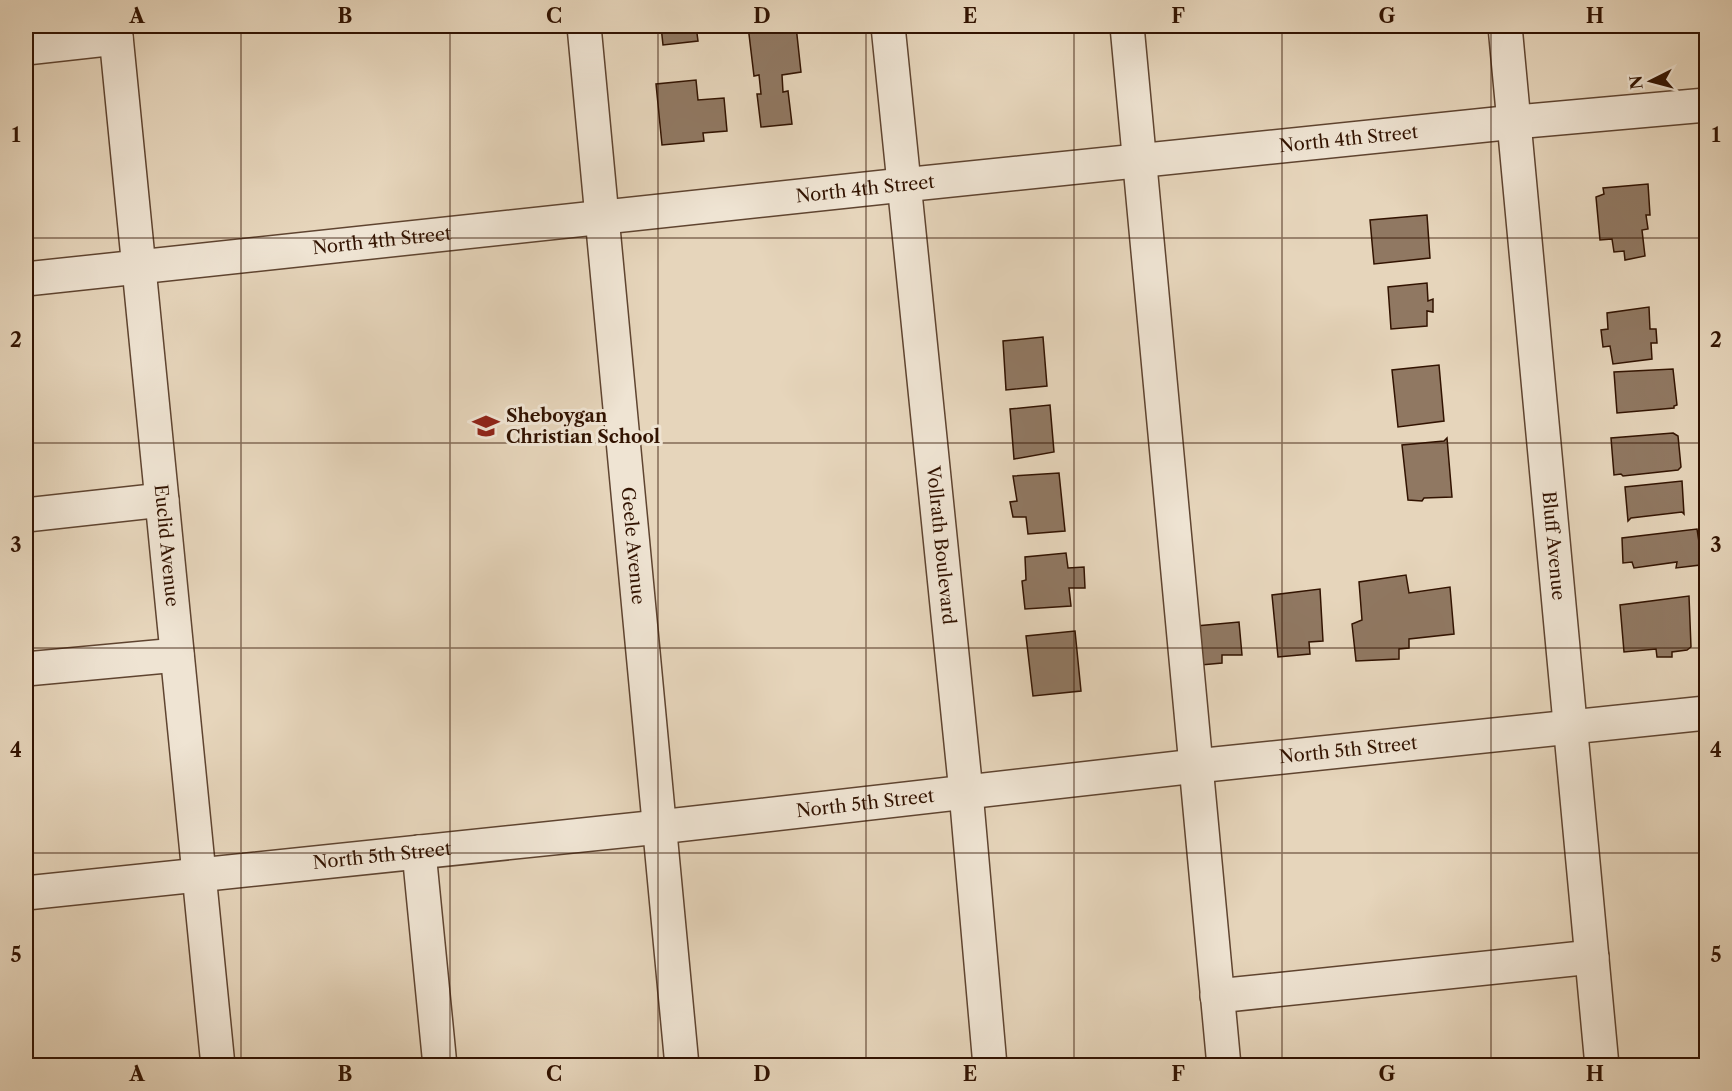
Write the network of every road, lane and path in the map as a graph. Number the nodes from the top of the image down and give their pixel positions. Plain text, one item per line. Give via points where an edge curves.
1 (584, 26) edge
2 (888, 26) edge
3 (1127, 26) edge
4 (1505, 26) edge
5 (115, 32) edge
6 (26, 48) edge
7 (1707, 105) edge
8 (1515, 122) junction
9 (1139, 161) junction
10 (903, 185) junction
11 (601, 218) junction
12 (138, 267) junction
13 (26, 279) edge
14 (162, 500) junction
15 (26, 516) edge
16 (177, 655) junction
17 (26, 669) edge
18 (1707, 713) edge
19 (1571, 727) junction
20 (1196, 766) junction
21 (966, 792) junction
22 (659, 827) junction
23 (419, 852) junction
24 (199, 875) junction
25 (26, 893) edge
26 (1592, 957) junction
27 (1217, 996) junction
28 (218, 1065) edge
29 (440, 1065) edge
30 (682, 1065) edge
31 (990, 1065) edge
32 (1224, 1065) edge
33 (1602, 1065) edge

1 - 11 street, Geele Avenue
2 - 10 street, Vollrath Boulevard
3 - 9 street
4 - 8 street, Bluff Avenue
5 - 6 street
5 - 12 street, Euclid Avenue
7 - 8 street, North 4th Street
8 - 9 street, North 4th Street
8 - 19 street, Bluff Avenue
9 - 10 street, North 4th Street
9 - 20 street
10 - 11 street, North 4th Street
10 - 21 street, Vollrath Boulevard
11 - 12 street, North 4th Street
11 - 22 street, Geele Avenue
12 - 13 street, North 4th Street
12 - 14 street, Euclid Avenue
14 - 15 street
14 - 16 street, Euclid Avenue
16 - 17 street
16 - 24 street, Euclid Avenue
18 - 19 street, North 5th Street
19 - 20 street, North 5th Street
19 - 26 street, Bluff Avenue
20 - 21 street, North 5th Street
20 - 27 street
21 - 22 street, North 5th Street
21 - 31 street, Vollrath Boulevard
22 - 23 street, North 5th Street
22 - 30 street, Geele Avenue
23 - 24 street, North 5th Street
23 - 29 street
24 - 25 street, North 5th Street
24 - 28 street, Euclid Avenue
26 - 27 street
26 - 33 street, Bluff Avenue
27 - 32 street

